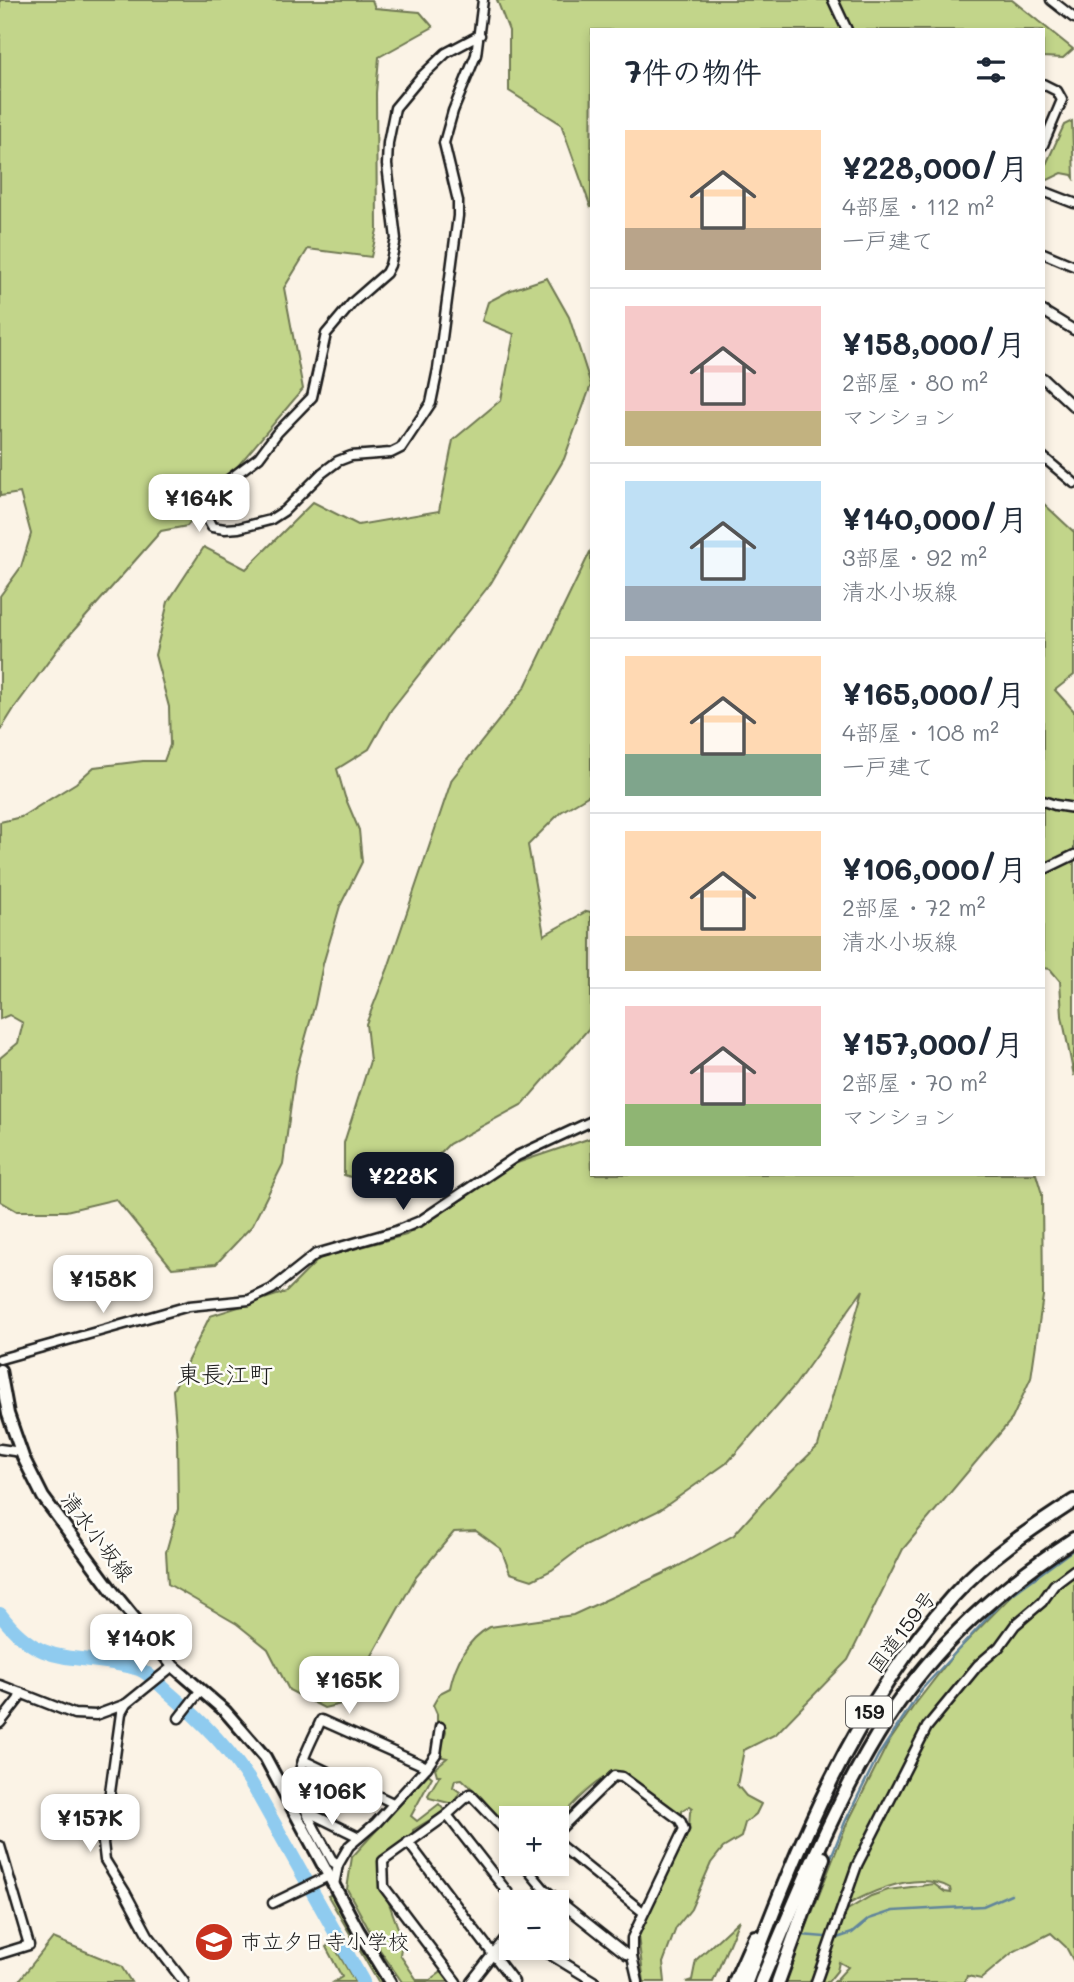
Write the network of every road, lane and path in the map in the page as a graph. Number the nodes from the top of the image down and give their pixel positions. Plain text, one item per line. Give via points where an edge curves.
1 (483, 0) edge
2 (833, 0) edge
3 (1051, 0) edge
4 (1073, 15) edge
5 (846, 28) edge
6 (480, 35) junction
7 (1045, 85) edge
8 (1045, 140) edge
9 (1045, 192) edge
10 (1074, 202) edge
11 (1045, 254) edge
12 (1074, 266) edge
13 (1045, 313) edge
14 (1074, 330) edge
15 (1045, 380) edge
16 (1074, 407) edge
17 (1045, 459) edge
18 (1074, 483) edge
19 (1045, 801) edge
20 (1074, 808) edge
21 (1074, 855) edge
22 (1045, 869) edge
23 (590, 1123) edge
24 (0, 1359) edge
25 (0, 1370) edge
26 (0, 1450) edge
27 (21, 1452) junction
28 (1074, 1501) edge
29 (1074, 1539) edge
30 (1074, 1570) edge
31 (169, 1670) junction
32 (0, 1685) edge
33 (21, 1693) junction
34 (198, 1694) junction
35 (126, 1703) junction
36 (179, 1718) dead end
37 (0, 1723) edge
38 (440, 1727) dead end
39 (864, 1757) junction
40 (303, 1760) junction
41 (427, 1767) junction
42 (393, 1803) junction
43 (308, 1812) junction
44 (447, 1815) junction
45 (569, 1820) edge
46 (499, 1825) edge
47 (808, 1827) junction
48 (359, 1837) junction
49 (408, 1842) junction
50 (0, 1846) edge
51 (569, 1852) edge
52 (338, 1865) junction
53 (533, 1876) edge
54 (331, 1880) junction
55 (505, 1890) edge
56 (274, 1903) dead end
57 (643, 1912) junction
58 (499, 1947) edge
59 (0, 1954) edge
60 (494, 1954) junction
61 (632, 1956) junction
62 (559, 1960) edge
63 (184, 1982) edge
64 (390, 1982) edge
65 (456, 1982) edge
66 (471, 1982) edge
67 (514, 1982) edge
68 (595, 1982) edge
69 (638, 1982) edge
70 (735, 1982) edge
71 (746, 1982) edge
72 (761, 1982) edge
73 (778, 1982) edge
74 (816, 1982) edge

1 - 6 street
2 - 5 street
3 - 4 street
6 - 6 street via 446,53 395,108 387,165 396,239 390,265 326,334 307,405 258,457 204,504 212,527 239,528 270,520 338,461 401,449 431,403 458,216 444,143
7 - 8 street via 1057,90 1062,100
9 - 10 street
11 - 12 street
13 - 14 street
15 - 16 street
17 - 18 street
19 - 20 street
21 - 22 street
23 - 24 street via 517,1156 420,1221 316,1254 272,1289 249,1300 190,1306
25 - 27 main road, 清水小坂線
26 - 27 street
27 - 31 main road, 清水小坂線 via 43,1497
28 - 47 highway, 国道159号 / 159 via 994,1558 955,1594 920,1636 844,1754
29 - 39 highway, 国道159号 / 159 via 1035,1564 970,1621 909,1689
30 - 74 street via 1015,1625 927,1727 857,1865
31 - 34 main road, 清水小坂線
31 - 35 street
32 - 33 street
33 - 35 street via 74,1714 96,1715
33 - 37 street
34 - 36 street
34 - 54 main road, 清水小坂線 via 225,1712 265,1757
35 - 63 street via 103,1843 105,1860 148,1935
38 - 41 street via 436,1754
39 - 72 highway, 国道159号 / 159
39 - 73 highway, 159
40 - 41 street via 321,1720
40 - 42 street
40 - 43 street via 298,1785
41 - 42 street
42 - 48 street
43 - 48 street
43 - 52 street
44 - 46 street via 472,1794
44 - 49 street
44 - 55 street
45 - 57 street via 614,1776 622,1777 680,1820 684,1829
47 - 70 highway, 159
47 - 71 highway, 国道159号 / 159
48 - 52 street
49 - 60 street
49 - 65 street via 383,1861 383,1884
50 - 59 street via 29,1945
51 - 57 street
52 - 54 street
53 - 61 street
54 - 56 street
54 - 64 main road, 清水小坂線
57 - 61 street via 632,1938
58 - 60 street
60 - 66 street
60 - 67 street
61 - 69 street
62 - 68 street

